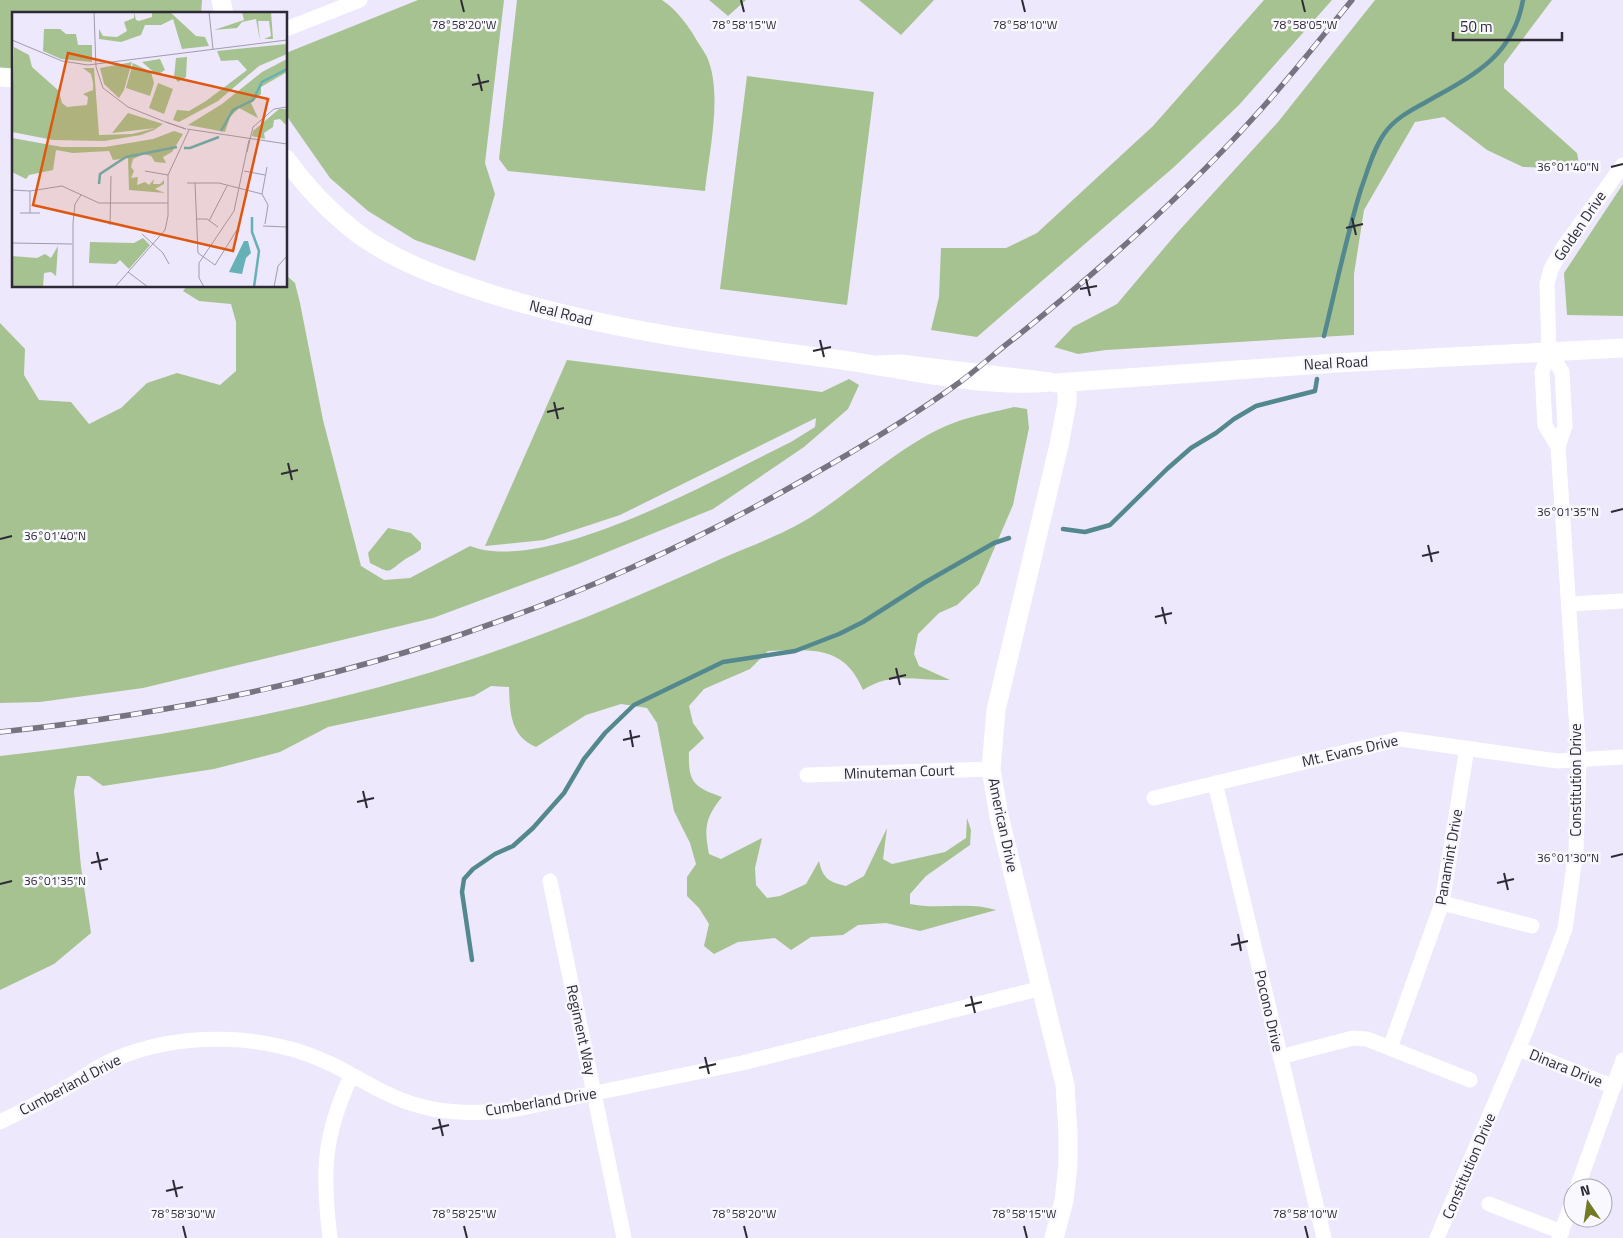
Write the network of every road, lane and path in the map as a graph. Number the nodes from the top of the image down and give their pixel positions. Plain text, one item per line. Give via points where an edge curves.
1 (360, 0) edge
2 (288, 28) edge
3 (288, 161) edge
4 (1623, 165) edge
5 (1623, 348) edge
6 (1549, 351) junction
7 (1059, 383) junction
8 (1623, 601) edge
9 (1570, 604) junction
10 (1467, 748) junction
11 (1623, 757) edge
12 (1579, 760) junction
13 (992, 769) junction
14 (807, 775) dead end
15 (1215, 783) junction
16 (1154, 798) dead end
17 (550, 882) dead end
18 (1442, 904) junction
19 (1532, 926) dead end
20 (1042, 988) junction
21 (1390, 1048) junction
22 (1519, 1049) junction
23 (1280, 1057) junction
24 (1623, 1060) edge
25 (351, 1076) junction
26 (1470, 1080) dead end
27 (1614, 1087) junction
28 (594, 1094) junction
29 (0, 1122) edge
30 (1581, 1178) edge
31 (1489, 1204) dead end
32 (1560, 1235) edge
33 (330, 1238) edge
34 (624, 1238) edge
35 (1054, 1238) edge
36 (1324, 1238) edge
37 (1438, 1238) edge

1 - 2 street
3 - 7 street, Neal Road via 328,209 358,233 399,258 472,288 557,313 616,326 897,370 989,382
4 - 6 street, Golden Drive via 1563,248 1551,270 1546,301
5 - 6 street, Neal Road
6 - 7 street, Neal Road
6 - 9 street, Constitution Drive via 1542,372 1546,425 1558,447
7 - 13 street, American Drive via 1067,403 1060,445 996,710
8 - 9 street
9 - 12 street, Constitution Drive
10 - 12 street, Mt. Evans Drive via 1557,761
10 - 15 street, Mt. Evans Drive via 1400,739
10 - 18 street, Panamint Drive
11 - 12 street, Mt. Evans Drive
12 - 22 street, Constitution Drive via 1576,851 1565,929
13 - 14 street, Minuteman Court
13 - 20 street, American Drive via 999,816
15 - 16 street, Mt. Evans Drive
15 - 23 street, Pocono Drive
17 - 28 street, Regiment Way
18 - 19 street
18 - 21 street, Panamint Drive
20 - 28 street, Cumberland Drive via 742,1063
20 - 35 street, American Drive via 1068,1106 1068,1165 1064,1201
21 - 23 street via 1367,1038 1353,1038
21 - 26 street
22 - 27 street, Dinara Drive
22 - 37 street, Constitution Drive
23 - 36 street, Pocono Drive
24 - 27 street
25 - 28 street, Cumberland Drive via 420,1106 469,1113 507,1111
25 - 29 street, Cumberland Drive via 300,1051 270,1043 217,1038 146,1048 116,1058 38,1104
25 - 33 street via 332,1120 325,1160
27 - 30 street
28 - 34 street, Regiment Way
31 - 32 street

